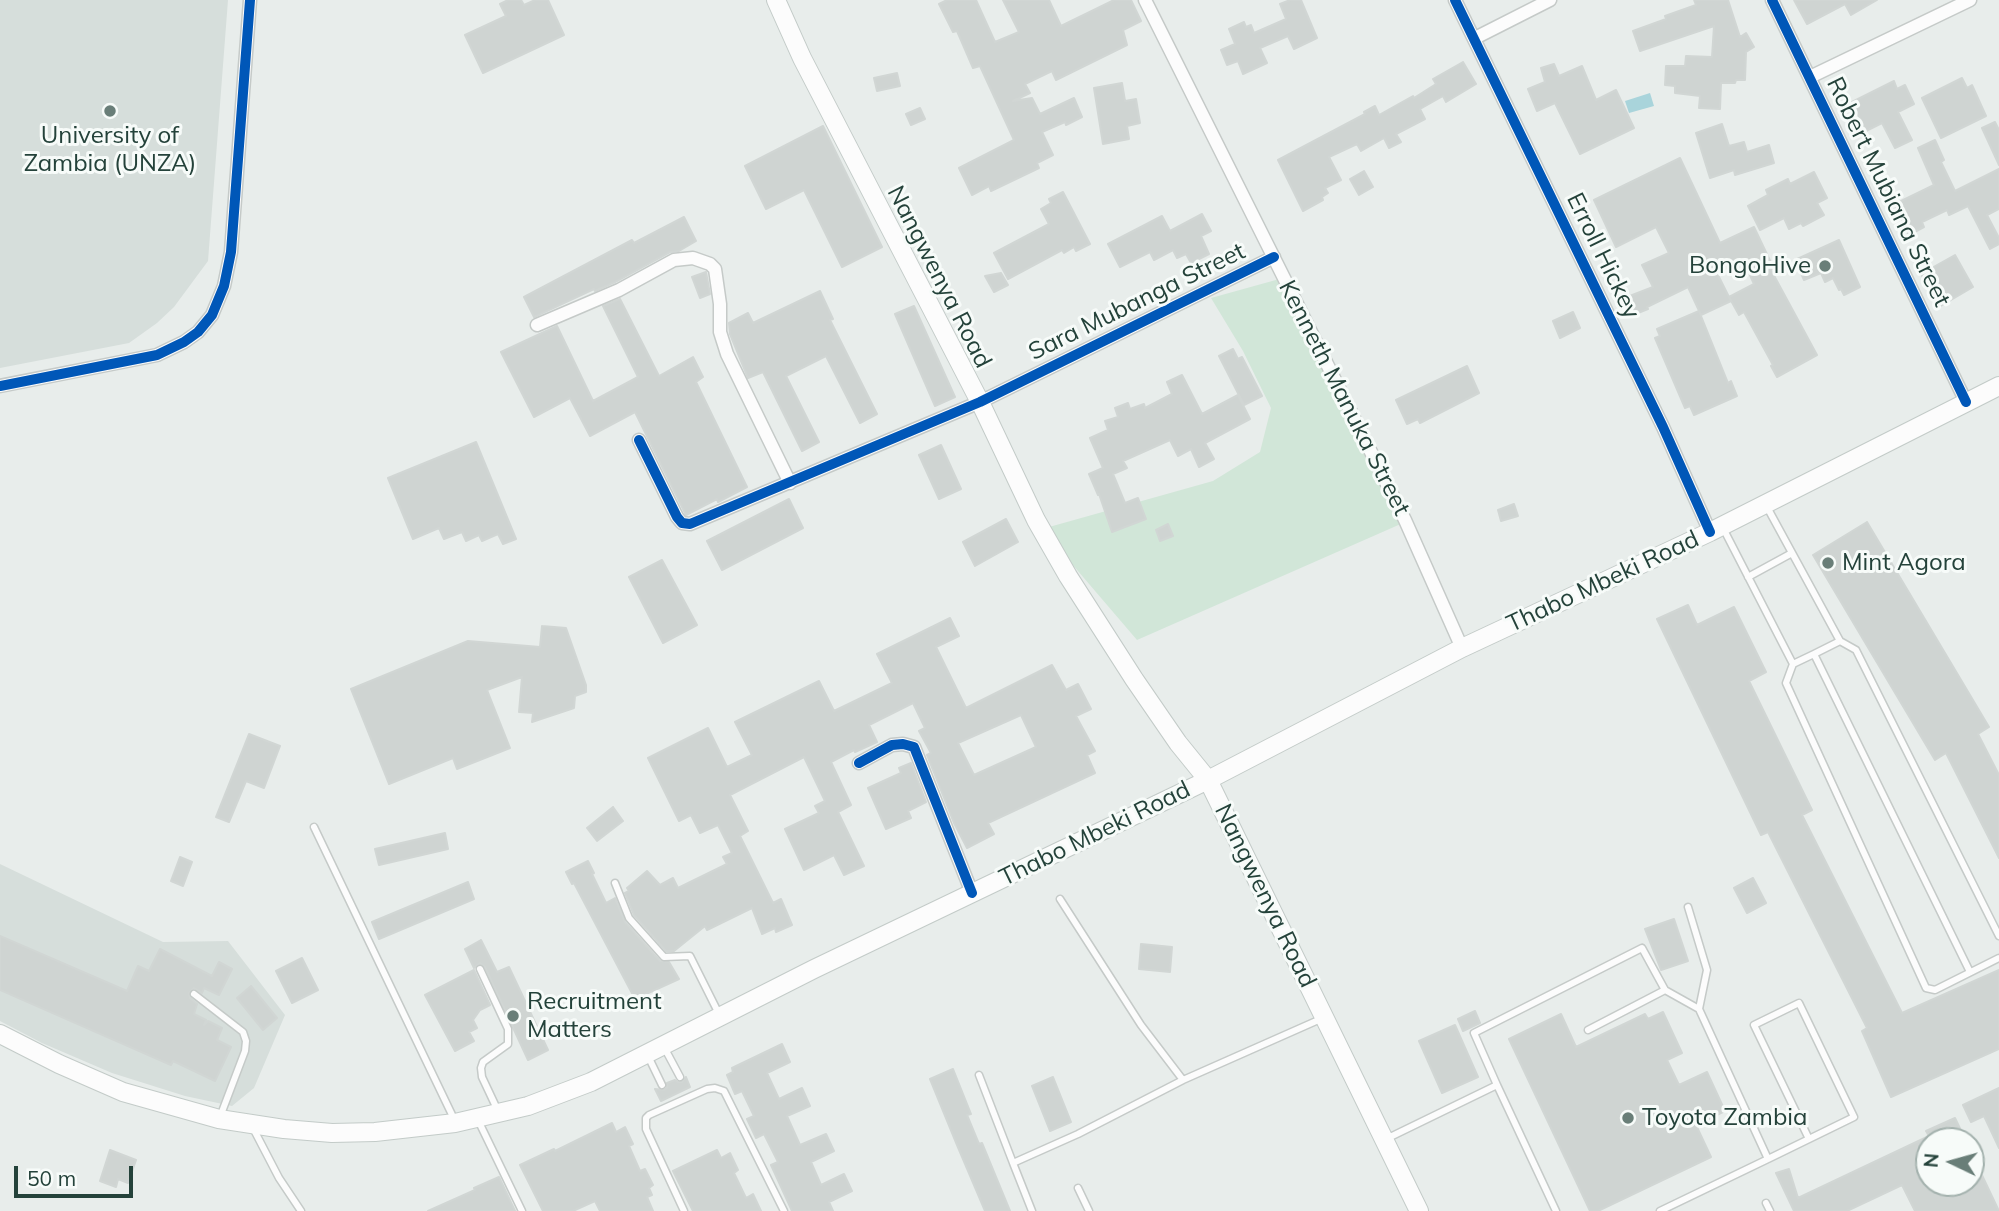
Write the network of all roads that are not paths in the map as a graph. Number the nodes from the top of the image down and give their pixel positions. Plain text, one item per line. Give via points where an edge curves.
1 (250, 0) edge
2 (776, 0) edge
3 (1145, 0) edge
4 (1455, 0) edge
5 (1550, 0) edge
6 (1772, 0) edge
7 (1970, 0) edge
8 (1475, 38) junction
9 (1810, 77) junction
10 (1274, 257) junction
11 (537, 325) dead end
12 (0, 386) edge
13 (1999, 386) edge
14 (980, 402) junction
15 (1966, 402) junction
16 (639, 440) dead end
17 (790, 483) junction
18 (1765, 504) junction
19 (1716, 529) junction
20 (1792, 553) junction
21 (1748, 577) junction
22 (1840, 641) junction
23 (1462, 648) junction
24 (1814, 654) junction
25 (1793, 664) junction
26 (859, 763) dead end
27 (1208, 780) junction
28 (314, 827) dead end
29 (615, 883) dead end
30 (972, 893) junction
31 (1060, 899) dead end
32 (1688, 906) dead end
33 (1999, 936) edge
34 (1999, 958) edge
35 (480, 970) dead end
36 (1970, 972) junction
37 (1665, 990) junction
38 (194, 994) dead end
39 (1699, 1009) junction
40 (720, 1016) junction
41 (1324, 1017) junction
42 (1588, 1030) dead end
43 (0, 1034) edge
44 (664, 1045) junction
45 (647, 1054) junction
46 (979, 1075) dead end
47 (680, 1077) dead end
48 (1183, 1080) junction
49 (662, 1085) dead end
50 (1497, 1085) junction
51 (685, 1089) dead end
52 (668, 1097) dead end
53 (689, 1097) junction
54 (672, 1105) junction
55 (499, 1112) junction
56 (476, 1117) junction
57 (219, 1119) junction
58 (455, 1123) junction
59 (251, 1124) junction
60 (1809, 1139) junction
61 (1384, 1140) junction
62 (1768, 1159) junction
63 (1013, 1163) junction
64 (1078, 1188) dead end
65 (1766, 1203) dead end
66 (301, 1211) edge
67 (522, 1211) edge
68 (684, 1211) edge
69 (784, 1211) edge
70 (1031, 1211) edge
71 (1089, 1211) edge
72 (1419, 1211) edge
73 (1556, 1211) edge
74 (1660, 1211) edge
75 (1770, 1211) edge

1 - 12 street via 231,252 212,315 198,332 157,355
2 - 14 main road, Nangwenya Road
3 - 10 street, Kenneth Manuka Street
4 - 8 street, Erroll Hickey
5 - 8 street
6 - 9 street, Robert Mubiana Street
7 - 9 street
8 - 19 street, Erroll Hickey
9 - 15 street, Robert Mubiana Street
10 - 14 street, Sara Mubanga Street
10 - 23 street, Kenneth Manuka Street via 1405,520
11 - 17 street via 619,290 674,260 694,258 710,264 715,270 720,332 727,355
13 - 15 main road, Thabo Mbeki Road
14 - 17 street, Sara Mubanga Street
14 - 27 main road, Nangwenya Road via 1068,576 1134,679
15 - 18 main road, Thabo Mbeki Road
16 - 17 street, Sara Mubanga Street via 682,523 699,522
18 - 19 main road, Thabo Mbeki Road
18 - 20 lane
19 - 21 lane
19 - 23 main road, Thabo Mbeki Road
20 - 21 lane
20 - 22 lane
21 - 25 lane
22 - 24 lane
22 - 33 lane via 1856,650
23 - 27 main road, Thabo Mbeki Road
24 - 25 lane
24 - 36 lane
25 - 36 lane via 1786,683 1926,988 1935,990
26 - 30 street via 892,745 914,747
27 - 30 main road, Thabo Mbeki Road
27 - 41 main road, Nangwenya Road
28 - 58 lane
29 - 40 lane via 629,918 664,957 690,956
30 - 40 main road, Thabo Mbeki Road
31 - 48 lane via 1141,1025
32 - 39 lane via 1707,970
34 - 36 lane
35 - 55 lane via 508,1030 508,1044 481,1068
37 - 39 lane
37 - 42 lane
37 - 50 lane via 1642,948 1474,1033
38 - 57 lane via 243,1032 246,1041
39 - 62 lane
40 - 44 main road, Thabo Mbeki Road
41 - 48 lane
41 - 61 main road, Nangwenya Road
43 - 57 main road, Thabo Mbeki Road via 123,1093
44 - 45 main road, Thabo Mbeki Road
44 - 47 lane
45 - 49 lane
45 - 55 main road, Thabo Mbeki Road via 592,1082
46 - 63 lane
48 - 63 lane
50 - 61 lane
50 - 73 lane
51 - 53 lane
52 - 54 lane
53 - 54 lane
53 - 69 lane via 707,1089 724,1091
54 - 68 lane via 649,1115 645,1123
55 - 56 main road, Thabo Mbeki Road
56 - 58 main road, Thabo Mbeki Road
56 - 67 lane
57 - 59 main road, Thabo Mbeki Road
58 - 59 main road, Thabo Mbeki Road via 332,1133
59 - 66 lane
60 - 60 lane via 1853,1117 1799,1003 1754,1025
60 - 62 lane
61 - 72 main road, Nangwenya Road
62 - 74 lane
63 - 70 lane
64 - 71 lane
65 - 75 lane

